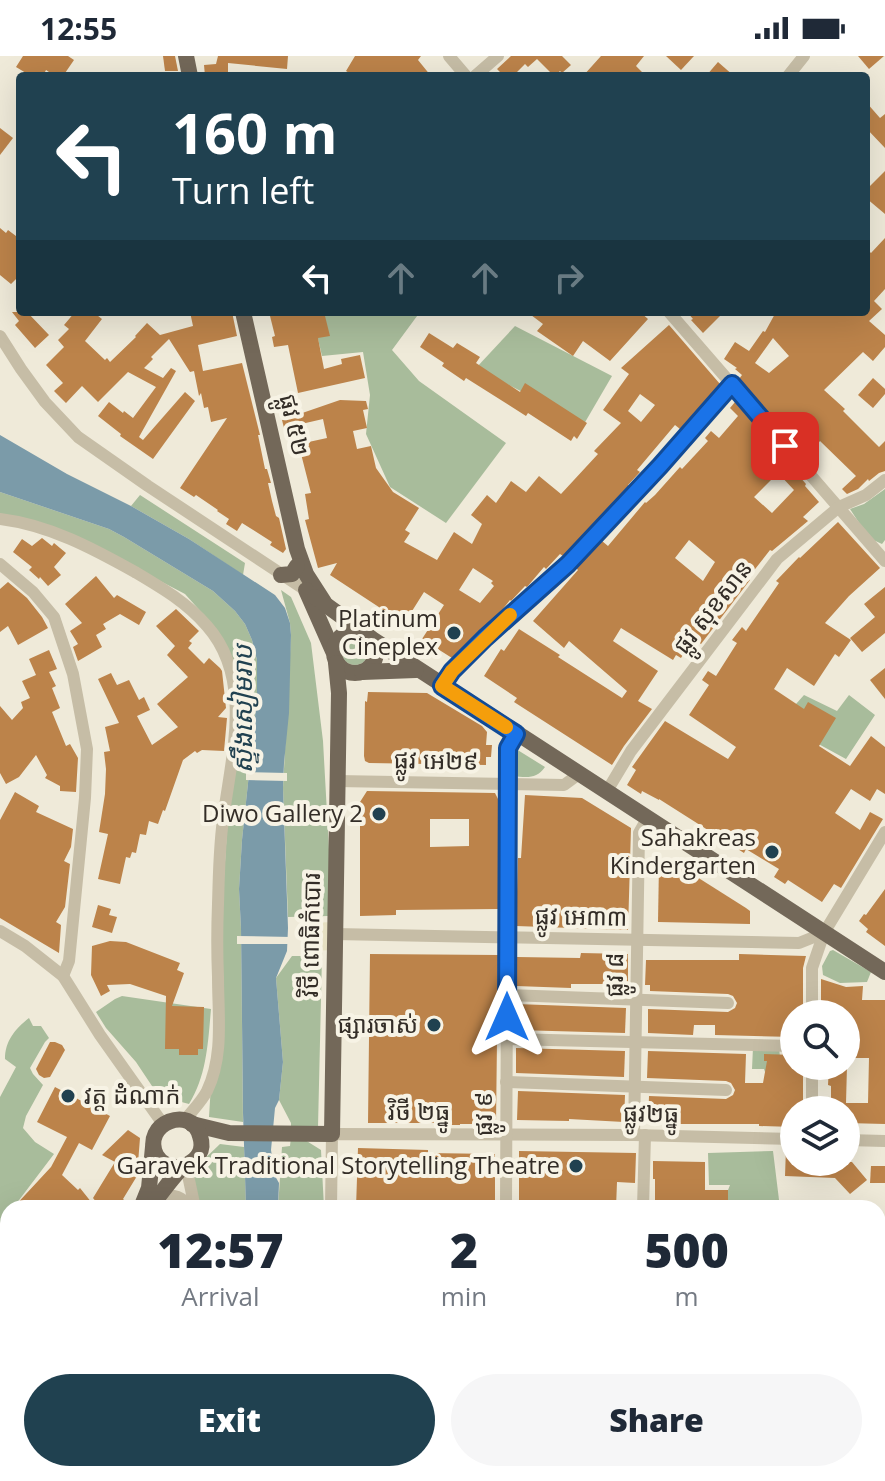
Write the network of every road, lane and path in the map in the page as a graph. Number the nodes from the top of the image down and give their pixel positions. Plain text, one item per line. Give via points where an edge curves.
1 (449, 56) edge
2 (498, 56) edge
3 (804, 56) edge
4 (463, 72) edge
5 (480, 72) edge
6 (791, 72) edge
7 (244, 316) edge
8 (672, 316) edge
9 (0, 336) edge
10 (732, 384) junction
11 (885, 480) edge
12 (839, 507) junction
13 (0, 519) edge
14 (297, 557) junction
15 (885, 561) edge
16 (0, 564) edge
17 (281, 575) junction
18 (307, 591) junction
19 (324, 602) junction
20 (367, 635) junction
21 (335, 657) junction
22 (418, 670) junction
23 (360, 672) junction
24 (442, 686) junction
25 (339, 693) junction
26 (516, 734) junction
27 (579, 774) junction
28 (337, 781) junction
29 (508, 784) junction
30 (607, 791) junction
31 (648, 817) junction
32 (885, 832) edge
33 (0, 931) edge
34 (824, 933) junction
35 (335, 934) junction
36 (507, 937) junction
37 (637, 941) junction
38 (885, 972) edge
39 (63, 976) junction
40 (507, 995) junction
41 (812, 1000) edge
42 (636, 1001) junction
43 (728, 1003) dead end
44 (507, 1039) junction
45 (636, 1043) junction
46 (780, 1046) edge
47 (506, 1082) junction
48 (635, 1086) junction
49 (726, 1090) dead end
50 (189, 1122) junction
51 (163, 1124) junction
52 (234, 1134) junction
53 (332, 1134) junction
54 (507, 1134) junction
55 (639, 1135) junction
56 (780, 1139) edge
57 (860, 1140) edge
58 (885, 1141) edge
59 (153, 1145) junction
60 (201, 1149) junction
61 (184, 1167) junction
62 (144, 1200) edge
63 (156, 1200) edge
64 (158, 1200) edge
65 (185, 1200) edge
66 (192, 1200) edge
67 (331, 1200) edge
68 (506, 1200) edge
69 (643, 1200) edge

1 - 4 street
2 - 5 street
3 - 6 street
7 - 14 main road, ផ្លូវ ៥២
8 - 10 street
9 - 17 street via 45,402 78,437
10 - 12 street
10 - 24 street via 578,554 485,638
11 - 12 street, ផ្លូវ សុខសាន
12 - 15 street
12 - 30 street, ផ្លូវ សុខសាន via 777,559 631,751
13 - 50 street via 56,533 178,597 209,628 228,660 237,714 220,869 219,1045 215,1070
14 - 17 main road via 292,574
14 - 18 main road, ផ្លូវ ៥២
14 - 19 main road, ផ្លូវ ៥២
16 - 39 street via 54,617 73,674 87,749 69,961
17 - 18 street
18 - 19 main road
18 - 21 main road, ផ្លូវ ៥២
19 - 20 main road
20 - 21 main road via 343,634 335,644
20 - 22 main road
20 - 23 main road via 376,654
21 - 23 main road via 346,671
21 - 25 main road, វិថី ពោធិកំបោរ
22 - 23 main road
22 - 24 main road
23 - 25 main road
24 - 26 main road
25 - 28 main road, វិថី ពោធិកំបោរ
26 - 27 main road
26 - 29 street, ផ្លូវ ៩ via 508,748
27 - 29 street, ផ្លូវ អេ២៩ via 564,785
27 - 30 main road
28 - 29 street, ផ្លូវ អេ២៩
28 - 35 main road, វិថី ពោធិកំបោរ
29 - 36 street, ផ្លូវ ៩
30 - 31 main road
31 - 34 main road
31 - 37 street, ផ្លូវ ៨ via 639,833
32 - 34 street
33 - 39 street
34 - 37 street, ផ្លូវ អេ៣៣ via 799,943
34 - 38 main road
34 - 41 street via 812,968
35 - 36 street, ផ្លូវ អេ៣៣
35 - 53 main road, វិថី ពោធិកំបោរ
36 - 37 street, ផ្លូវ អេ៣៣
36 - 40 street, ផ្លូវ ៩
37 - 42 street, ផ្លូវ ៨
39 - 51 street
40 - 42 street
40 - 44 street, ផ្លូវ ៩
42 - 43 street
42 - 45 street, ផ្លូវ ៨
44 - 45 street
44 - 47 street, ផ្លូវ ៩
45 - 46 street
45 - 48 street, ផ្លូវ ៨
47 - 48 street
47 - 54 street, ផ្លូវ ៩
48 - 49 street
48 - 55 street, ផ្លូវ ៨
50 - 51 main road via 174,1119
50 - 52 main road
50 - 60 main road via 198,1131
51 - 59 main road
52 - 53 main road
52 - 60 main road
53 - 54 street, វិថី ២ធ្នូ
53 - 67 street, វិថី ពោធិកំបោរ
54 - 55 street, ផ្លូវ២ធ្នូ
54 - 68 street, ផ្លូវ ៩
55 - 56 street, ផ្លូវ២ធ្នូ
55 - 69 street, ផ្លូវ ៨
57 - 58 street
59 - 61 main road via 160,1160
59 - 62 main road
60 - 61 main road
61 - 63 main road
61 - 66 street
64 - 65 street via 169,1195

